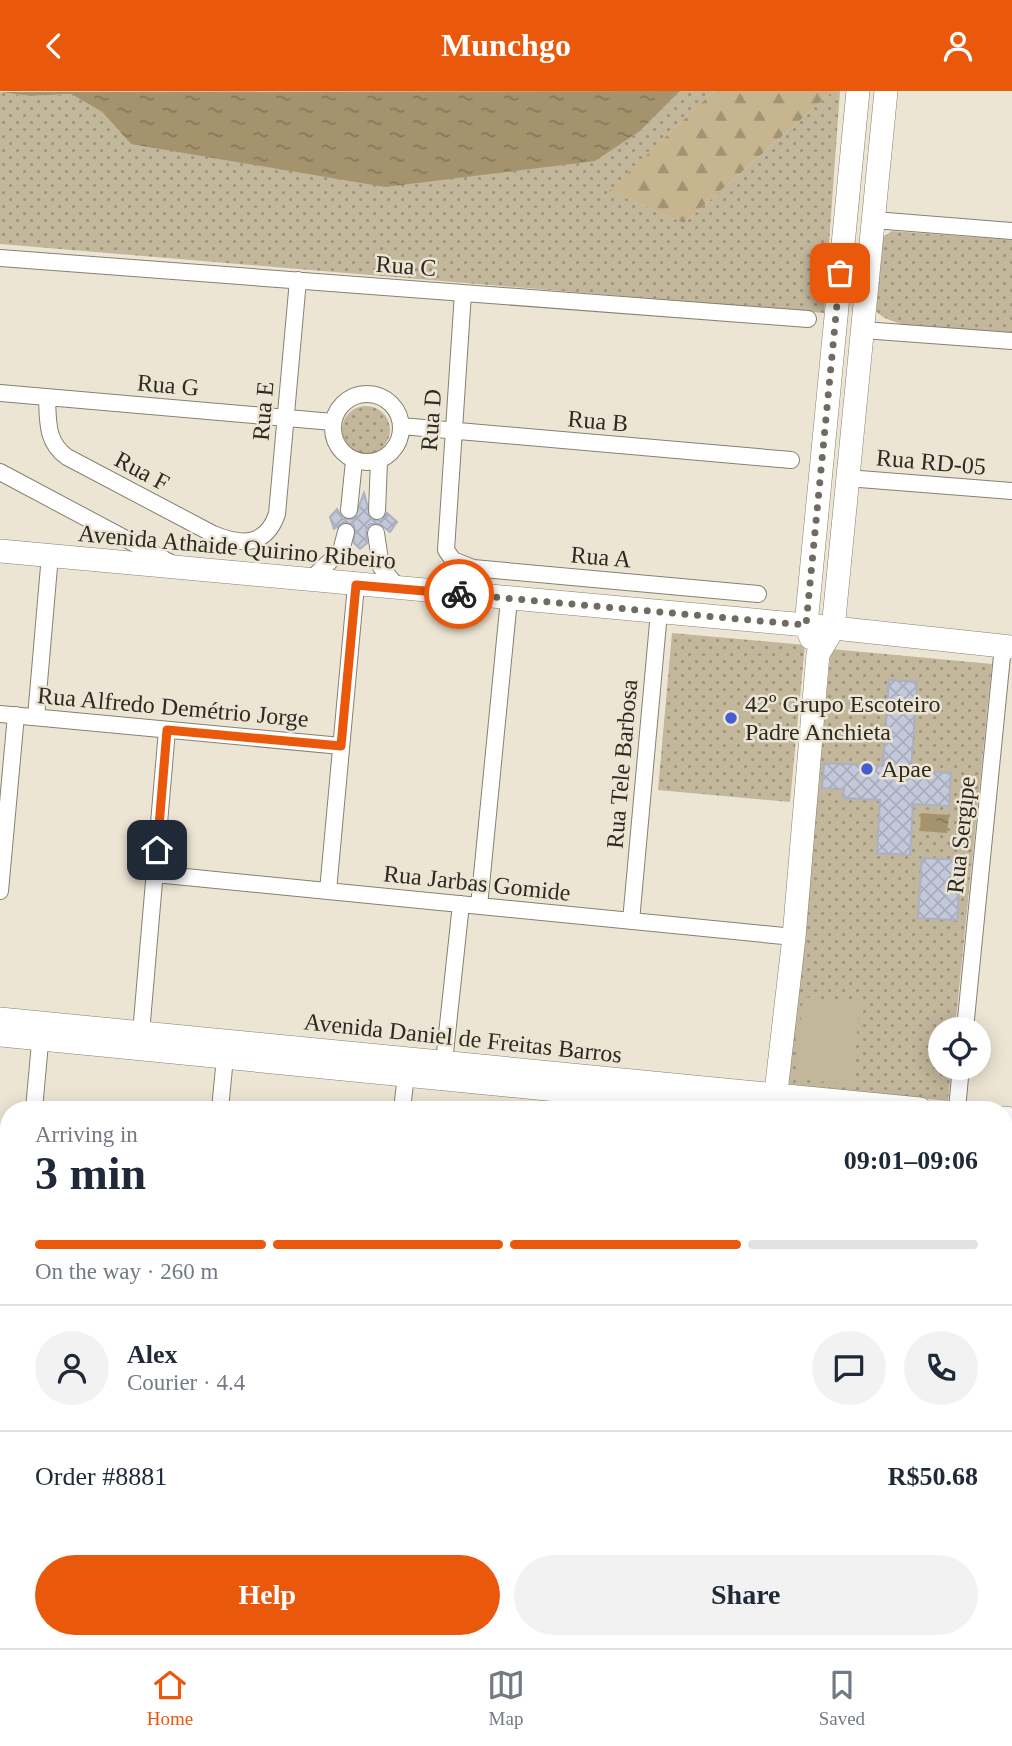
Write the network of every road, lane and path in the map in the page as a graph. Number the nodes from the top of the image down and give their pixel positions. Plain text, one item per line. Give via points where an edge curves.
1 (858, 91) edge
2 (886, 91) edge
3 (848, 194) junction
4 (874, 211) junction
5 (1012, 231) edge
6 (0, 258) edge
7 (298, 281) junction
8 (463, 293) junction
9 (808, 319) dead end
10 (863, 330) junction
11 (1012, 341) edge
12 (0, 393) edge
13 (47, 397) junction
14 (285, 418) junction
15 (333, 422) junction
16 (401, 426) junction
17 (454, 431) junction
18 (791, 460) dead end
19 (354, 461) junction
20 (379, 461) junction
21 (0, 472) edge
22 (846, 478) junction
23 (1012, 491) edge
24 (349, 510) dead end
25 (377, 511) dead end
26 (346, 532) dead end
27 (376, 533) dead end
28 (260, 539) joint
29 (446, 550) joint
30 (0, 551) edge
31 (50, 555) junction
32 (179, 568) junction
33 (310, 580) junction
34 (356, 585) junction
35 (400, 589) junction
36 (810, 590) junction
37 (835, 591) junction
38 (758, 594) dead end
39 (509, 599) junction
40 (659, 612) junction
41 (806, 625) junction
42 (833, 629) junction
43 (1007, 646) edge
44 (818, 653) junction
45 (8, 715) edge
46 (36, 717) junction
47 (167, 730) junction
48 (341, 746) junction
49 (155, 874) junction
50 (0, 891) edge
51 (328, 891) junction
52 (461, 904) junction
53 (479, 906) junction
54 (631, 921) junction
55 (794, 937) junction
56 (966, 1017) edge
57 (0, 1019) edge
58 (41, 1031) junction
59 (141, 1033) junction
60 (0, 1035) edge
61 (226, 1049) junction
62 (444, 1062) junction
63 (407, 1067) junction
64 (960, 1080) edge
65 (588, 1093) edge
66 (35, 1101) edge
67 (221, 1101) edge
68 (403, 1101) edge
69 (668, 1101) edge
70 (754, 1101) edge
71 (775, 1101) edge
72 (958, 1101) edge

1 - 3 street
2 - 4 street
3 - 4 street
3 - 36 street
4 - 5 street
4 - 10 street
6 - 7 street, Rua C
7 - 8 street, Rua C
7 - 14 street, Rua E
8 - 9 street, Rua C
8 - 17 street, Rua D
10 - 11 street
10 - 22 street
12 - 13 street, Rua G
13 - 14 street, Rua G
13 - 28 street, Rua F via 50,439 67,457 213,534 239,541
14 - 15 street, Rua G
14 - 28 street, Rua E via 277,514 271,530
15 - 16 street via 346,401 369,394 391,404
15 - 19 street via 336,445
16 - 17 street, Rua B
16 - 20 street via 396,447
17 - 18 street, Rua B
17 - 29 street, Rua D
19 - 20 street
19 - 24 street
20 - 25 street
21 - 32 street
22 - 23 street, Rua RD-05
22 - 37 street
26 - 33 street via 341,551
27 - 35 street via 381,567
29 - 38 street, Rua A via 453,560 473,568
30 - 31 street, Avenida Athaide Quirino Ribeiro
31 - 32 street, Avenida Athaide Quirino Ribeiro
31 - 46 street
32 - 33 street, Avenida Athaide Quirino Ribeiro
33 - 34 street, Avenida Athaide Quirino Ribeiro
34 - 35 street, Avenida Athaide Quirino Ribeiro
34 - 48 street
35 - 39 street, Avenida Athaide Quirino Ribeiro
36 - 37 street
36 - 41 street
37 - 42 street
39 - 40 street, Avenida Athaide Quirino Ribeiro
39 - 53 street
40 - 41 street, Avenida Athaide Quirino Ribeiro
40 - 54 street, Rua Tele Barbosa
41 - 42 street, Avenida Athaide Quirino Ribeiro
41 - 44 street
42 - 43 street, Avenida Athaide Quirino Ribeiro
42 - 44 street
43 - 56 street, Rua Sergipe
44 - 55 street
45 - 46 street, Rua Alfredo Demétrio Jorge
45 - 50 street
46 - 47 street, Rua Alfredo Demétrio Jorge
47 - 48 street, Rua Alfredo Demétrio Jorge
47 - 49 street
48 - 51 street
49 - 51 street, Rua Jarbas Gomide
49 - 59 street
51 - 52 street, Rua Jarbas Gomide
52 - 53 street, Rua Jarbas Gomide
52 - 62 street
53 - 54 street, Rua Jarbas Gomide
54 - 55 street, Rua Jarbas Gomide
55 - 71 street
57 - 58 street, Avenida Daniel de Freitas Barros
58 - 59 street, Avenida Daniel de Freitas Barros
58 - 60 street, Avenida Daniel de Freitas Barros
58 - 61 street, Avenida Daniel de Freitas Barros
58 - 66 street
59 - 61 street, Avenida Daniel de Freitas Barros
61 - 63 street, Avenida Daniel de Freitas Barros
61 - 67 street
62 - 63 street, Avenida Daniel de Freitas Barros
62 - 65 street, Avenida Daniel de Freitas Barros
63 - 65 street, Avenida Daniel de Freitas Barros
63 - 68 street
64 - 72 street
65 - 69 street, Avenida Daniel de Freitas Barros
65 - 70 street, Avenida Daniel de Freitas Barros

